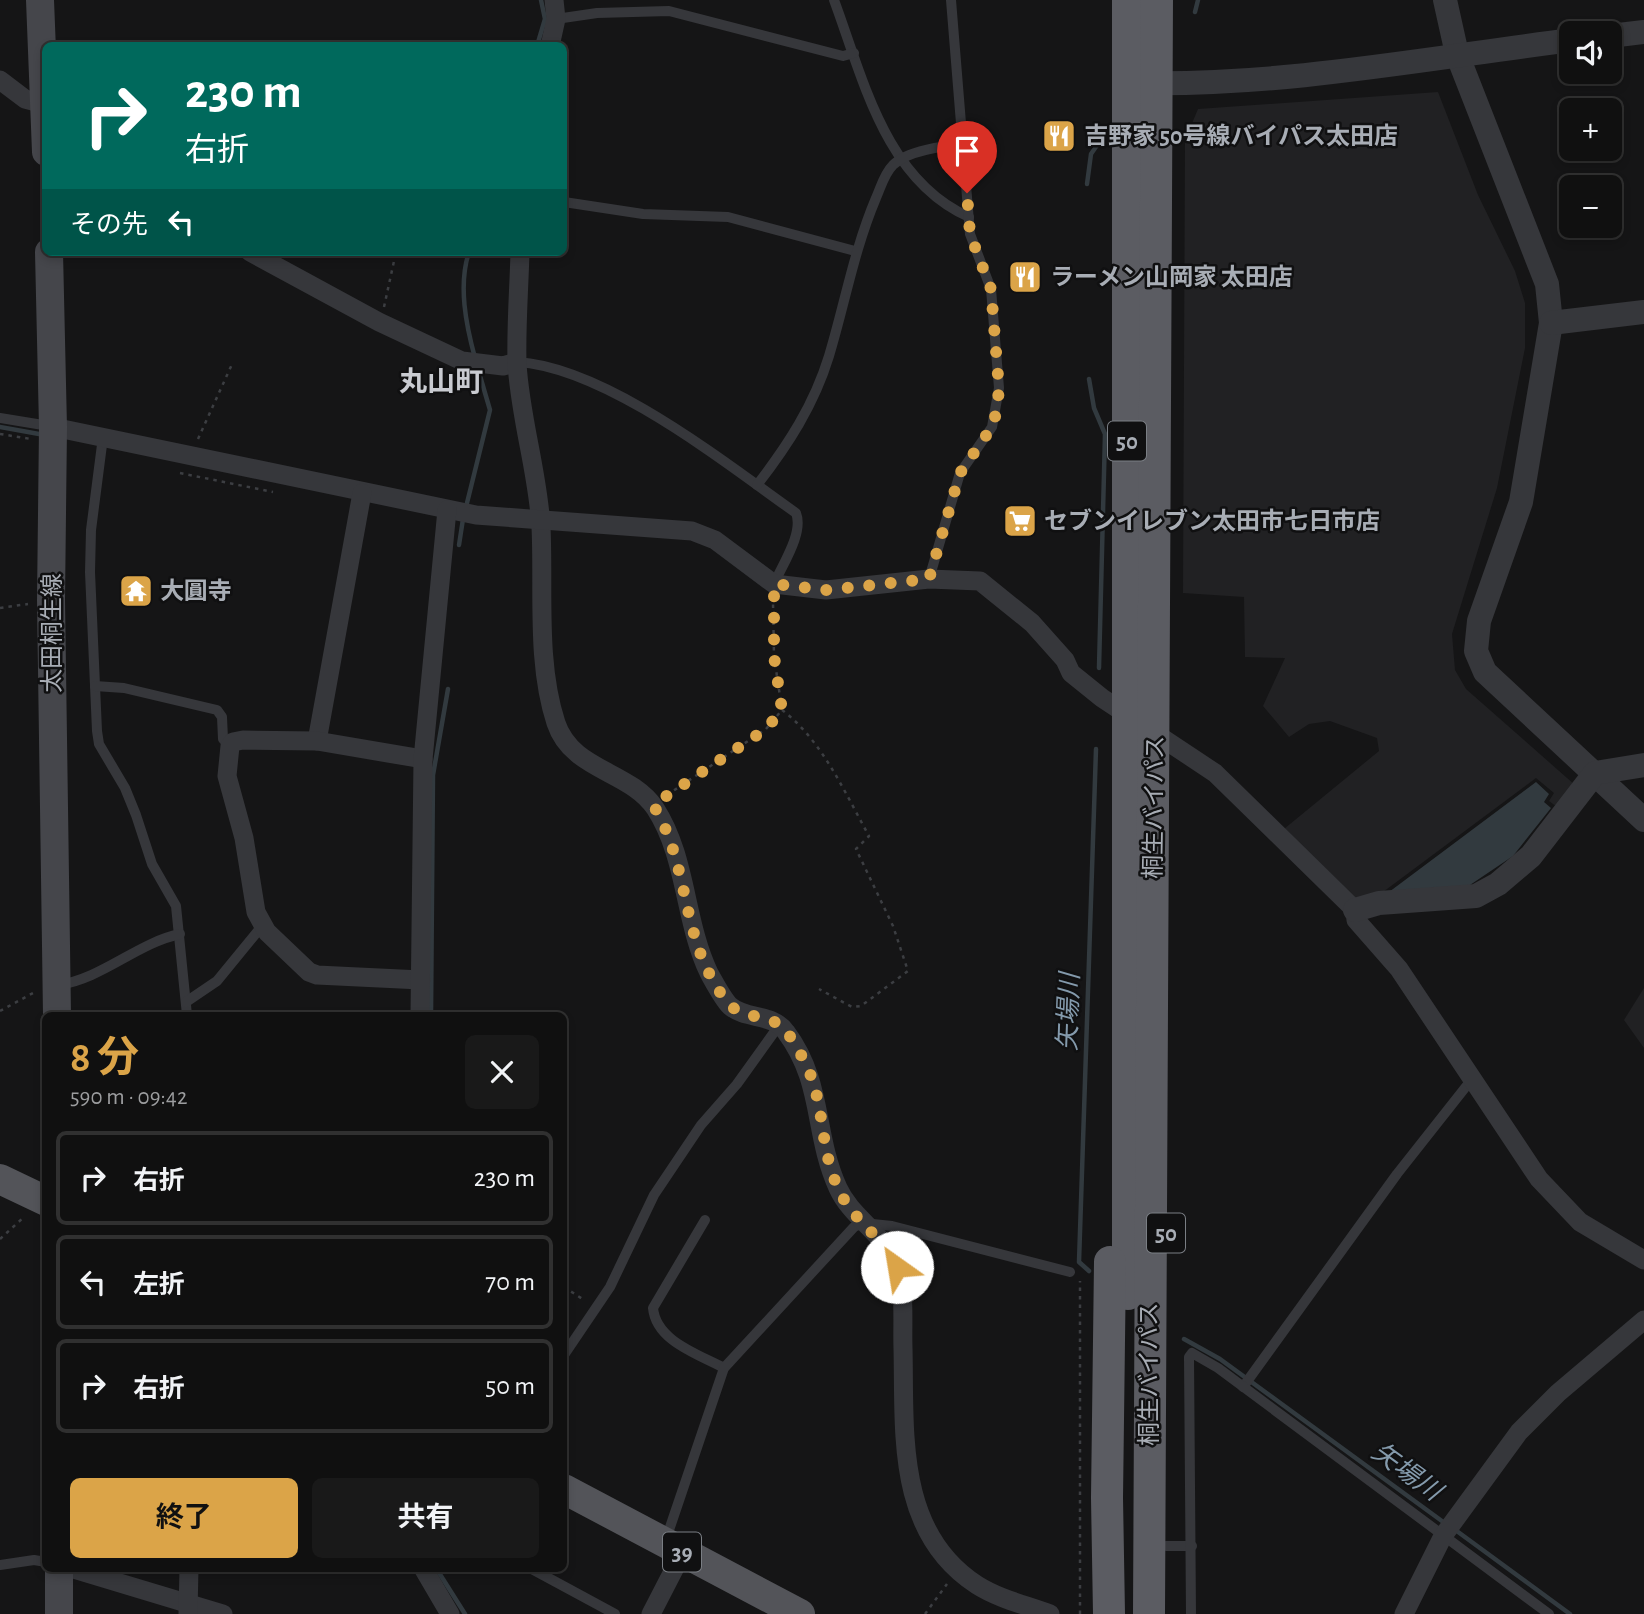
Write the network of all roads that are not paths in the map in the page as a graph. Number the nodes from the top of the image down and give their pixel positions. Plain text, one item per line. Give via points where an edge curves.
1 (40, 0) edge
2 (834, 0) edge
3 (951, 0) edge
4 (1128, 0) edge
5 (1157, 0) edge
6 (1445, 0) edge
7 (555, 10) edge
8 (1644, 32) edge
9 (1622, 35) edge
10 (551, 42) edge
11 (1559, 42) edge
12 (42, 52) edge
13 (854, 53) junction
14 (1457, 54) junction
15 (0, 80) edge
16 (1142, 83) junction
17 (42, 103) edge
18 (963, 146) junction
19 (900, 160) junction
20 (567, 202) edge
21 (969, 217) junction
22 (855, 251) junction
23 (49, 256) edge
24 (257, 256) edge
25 (520, 256) edge
26 (1644, 312) edge
27 (1551, 323) junction
28 (517, 362) junction
29 (0, 418) edge
30 (43, 433) junction
31 (103, 437) junction
32 (757, 485) junction
33 (362, 492) junction
34 (452, 511) junction
35 (540, 521) junction
36 (929, 579) junction
37 (774, 584) junction
38 (95, 686) junction
39 (1126, 717) junction
40 (1155, 735) junction
41 (317, 741) junction
42 (230, 746) junction
43 (423, 759) junction
44 (1644, 765) edge
45 (1595, 773) junction
46 (1644, 820) edge
47 (1155, 852) junction
48 (1126, 883) junction
49 (1355, 910) junction
50 (262, 926) junction
51 (180, 934) junction
52 (421, 980) junction
53 (56, 986) junction
54 (187, 1002) junction
55 (57, 1012) edge
56 (187, 1012) edge
57 (420, 1012) edge
58 (780, 1024) junction
59 (1472, 1079) junction
60 (0, 1179) edge
61 (36, 1208) edge
62 (705, 1220) dead end
63 (863, 1223) junction
64 (1644, 1260) edge
65 (1070, 1272) road end
66 (1644, 1320) edge
67 (567, 1351) edge
68 (724, 1368) junction
69 (1139, 1386) junction
70 (1243, 1387) junction
71 (567, 1491) edge
72 (1443, 1536) junction
73 (1179, 1546) junction
74 (674, 1548) junction
75 (42, 1561) edge
76 (0, 1565) edge
77 (59, 1572) edge
78 (83, 1572) edge
79 (189, 1572) edge
80 (425, 1572) edge
81 (537, 1572) edge
82 (188, 1608) edge
83 (59, 1614) edge
84 (223, 1614) edge
85 (450, 1614) edge
86 (615, 1614) edge
87 (651, 1614) edge
88 (800, 1614) edge
89 (1050, 1614) edge
90 (1109, 1614) edge
91 (1128, 1614) edge
92 (1149, 1614) edge
93 (1170, 1614) edge
94 (1191, 1614) edge
95 (1404, 1614) edge
96 (1549, 1614) edge

1 - 12 main road
2 - 13 lane
3 - 18 lane
4 - 16 highway, 桐生バイパス / 50
5 - 16 highway, 桐生バイパス / 50
6 - 14 street
7 - 10 street
7 - 13 lane via 669,11 842,56
8 - 9 street
11 - 14 street
13 - 19 lane
14 - 16 street via 1218,81
14 - 27 street via 1547,284
15 - 17 street via 25,99
16 - 39 highway, 桐生バイパス / 50
16 - 40 highway, 桐生バイパス / 50
18 - 19 lane via 940,147
18 - 21 lane
19 - 21 lane via 940,201
19 - 22 lane via 887,173
20 - 22 lane via 643,214 728,217
21 - 36 lane via 970,234 991,289 997,410 992,427 960,473
22 - 32 lane via 814,397 783,452
23 - 30 main road, 太田桐生線
24 - 28 street via 462,361
25 - 28 street
26 - 27 street
27 - 45 street via 1521,502 1479,621 1476,651 1485,672
28 - 32 lane via 542,364 634,403
28 - 35 street
29 - 30 lane
30 - 31 street
30 - 53 main road, 太田桐生線 via 51,600
31 - 33 street
31 - 38 lane via 91,530
32 - 37 lane via 799,520
33 - 34 street
33 - 41 street
34 - 35 street
34 - 43 street
35 - 37 street via 692,531 715,540
35 - 58 street via 545,644 556,723 566,746 653,805 669,830 710,974 731,1007
36 - 37 street via 826,590
36 - 39 street via 979,581 994,590 1032,623 1071,673
38 - 42 lane via 124,688 217,710 222,717 223,740
38 - 51 lane via 99,744 125,788 152,864 176,906
39 - 40 street
39 - 48 highway, 桐生バイパス / 50
40 - 47 highway, 桐生バイパス / 50
40 - 49 street via 1215,773
41 - 42 street via 243,740
41 - 43 street
42 - 50 street via 229,790
43 - 52 street
44 - 45 street
45 - 46 street
45 - 49 street via 1531,856 1498,884 1476,896 1379,903
47 - 69 highway, 桐生バイパス / 50
47 - 73 highway, 50 via 1168,967
48 - 69 highway, 桐生バイパス / 50
48 - 90 highway, 50 via 1112,951
49 - 59 street via 1356,920 1399,969
50 - 52 street via 317,975
50 - 54 lane via 217,981
51 - 53 lane
51 - 54 lane
52 - 57 street
53 - 55 main road, 太田桐生線
54 - 56 lane
58 - 63 street via 813,1079 826,1161 840,1194
58 - 67 lane via 701,1125 654,1195 610,1287
59 - 64 street via 1539,1179 1564,1206 1597,1233
59 - 70 lane via 1397,1174
60 - 61 main road
62 - 68 lane via 653,1308 654,1317 667,1336
63 - 65 lane via 892,1226
63 - 68 lane via 854,1227
63 - 89 street via 887,1245 901,1281 901,1397 912,1493 926,1527 957,1570 978,1586
66 - 72 street via 1519,1432
68 - 74 lane
69 - 91 highway, 桐生バイパス / 50
69 - 92 highway, 桐生バイパス / 50
70 - 72 lane
70 - 73 lane via 1201,1357 1192,1353 1189,1357
71 - 74 main road, 39
72 - 95 street
72 - 96 lane
73 - 93 highway, 50
73 - 94 lane
74 - 87 street
74 - 88 main road, 39
75 - 76 lane
77 - 83 main road
78 - 82 street
79 - 82 street
80 - 85 street
81 - 86 lane
82 - 84 street

